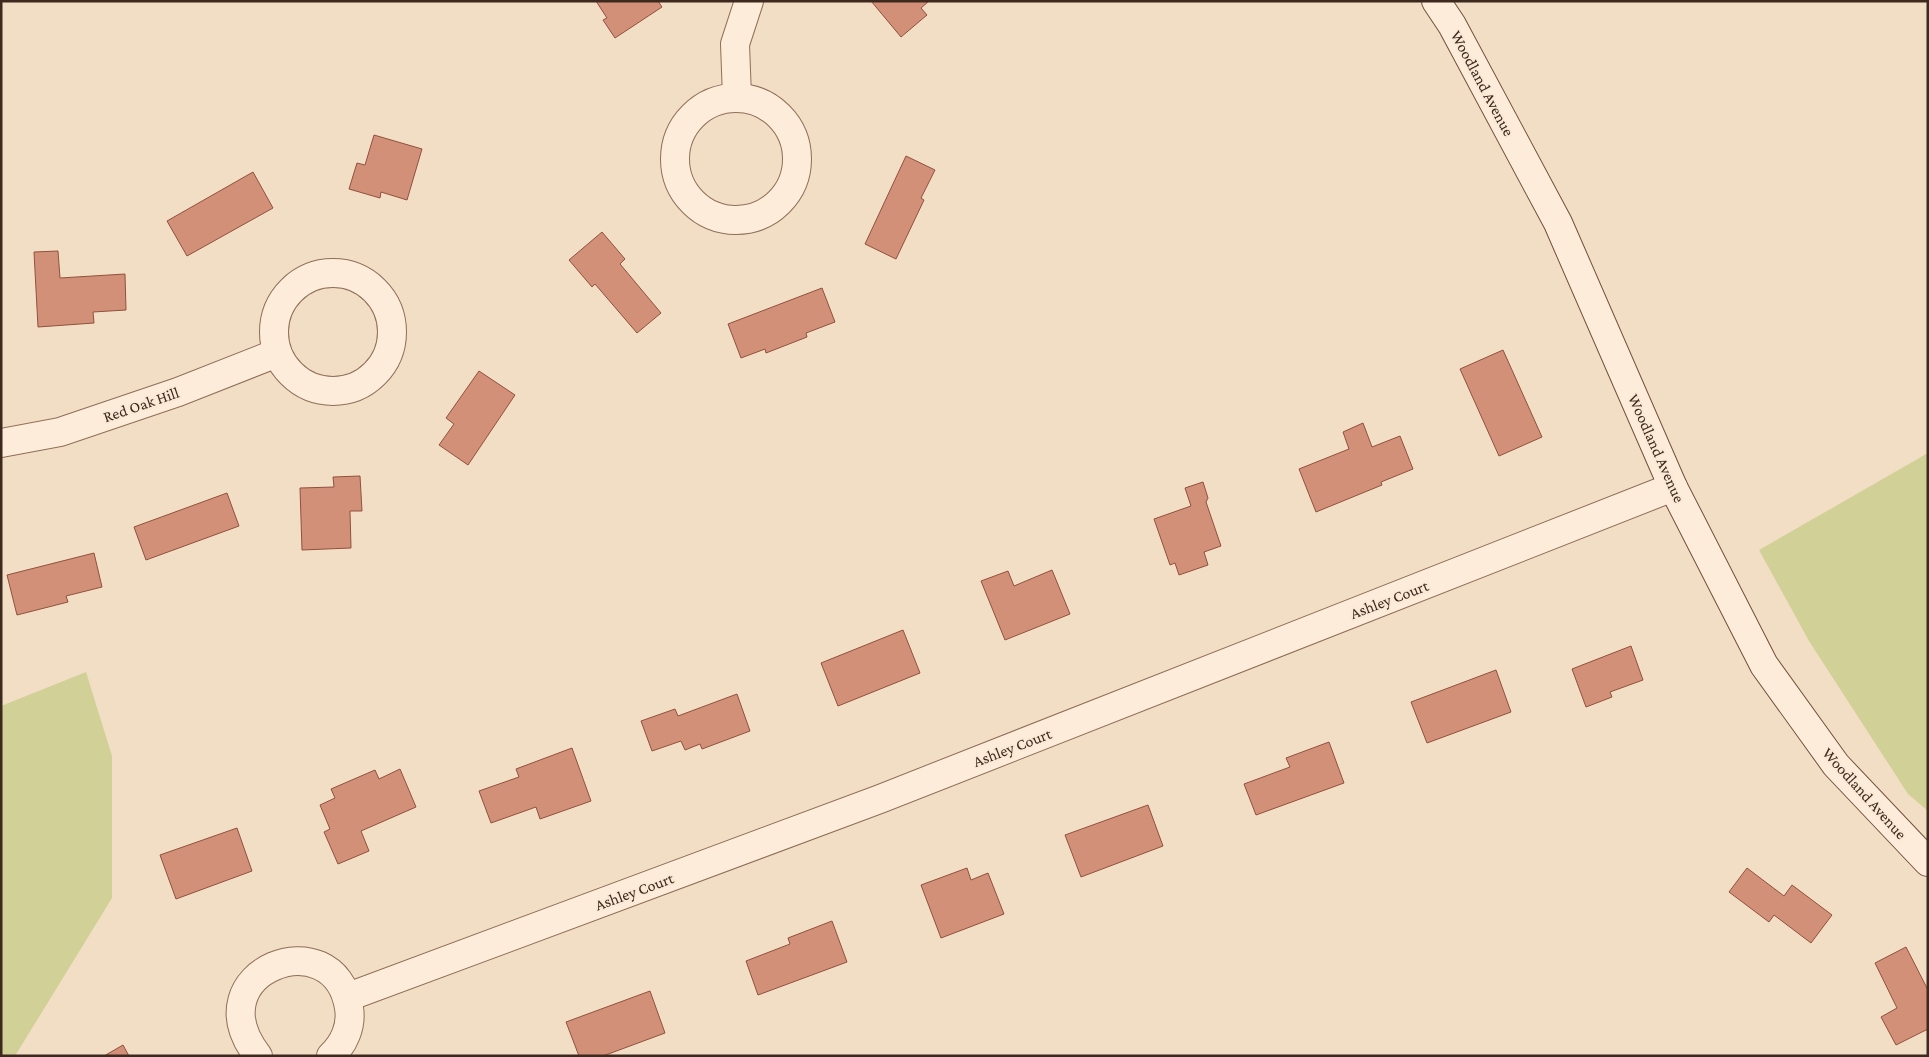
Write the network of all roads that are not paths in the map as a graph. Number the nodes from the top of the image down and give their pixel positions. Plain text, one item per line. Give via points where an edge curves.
1 (749, 1) edge
2 (1436, 1) edge
3 (738, 97) junction
4 (277, 353) junction
5 (1, 443) edge
6 (1673, 487) junction
7 (1928, 862) edge
8 (348, 997) junction
9 (258, 1056) edge
10 (331, 1056) edge

1 - 3 street via 735,44
2 - 6 street, Woodland Avenue via 1558,223
3 - 3 street via 716,100 697,110 683,126 675,146 674,167 680,187 693,204 711,216 730,221 750,219 773,208 793,182 797,163 795,143 787,125 774,111 757,101
4 - 4 street via 290,373 308,386 336,392 354,388 377,372 387,356 393,334 390,315 379,295 366,282 339,273 320,274 296,286 278,308 274,326
4 - 5 street, Red Oak Hill via 178,392 60,432
6 - 7 street, Woodland Avenue via 1764,665 1836,765
6 - 8 street, Ashley Court via 880,799
8 - 9 street via 339,981 309,962 273,965 258,975 247,989 241,1006 241,1024 247,1041
8 - 10 street via 347,1033

